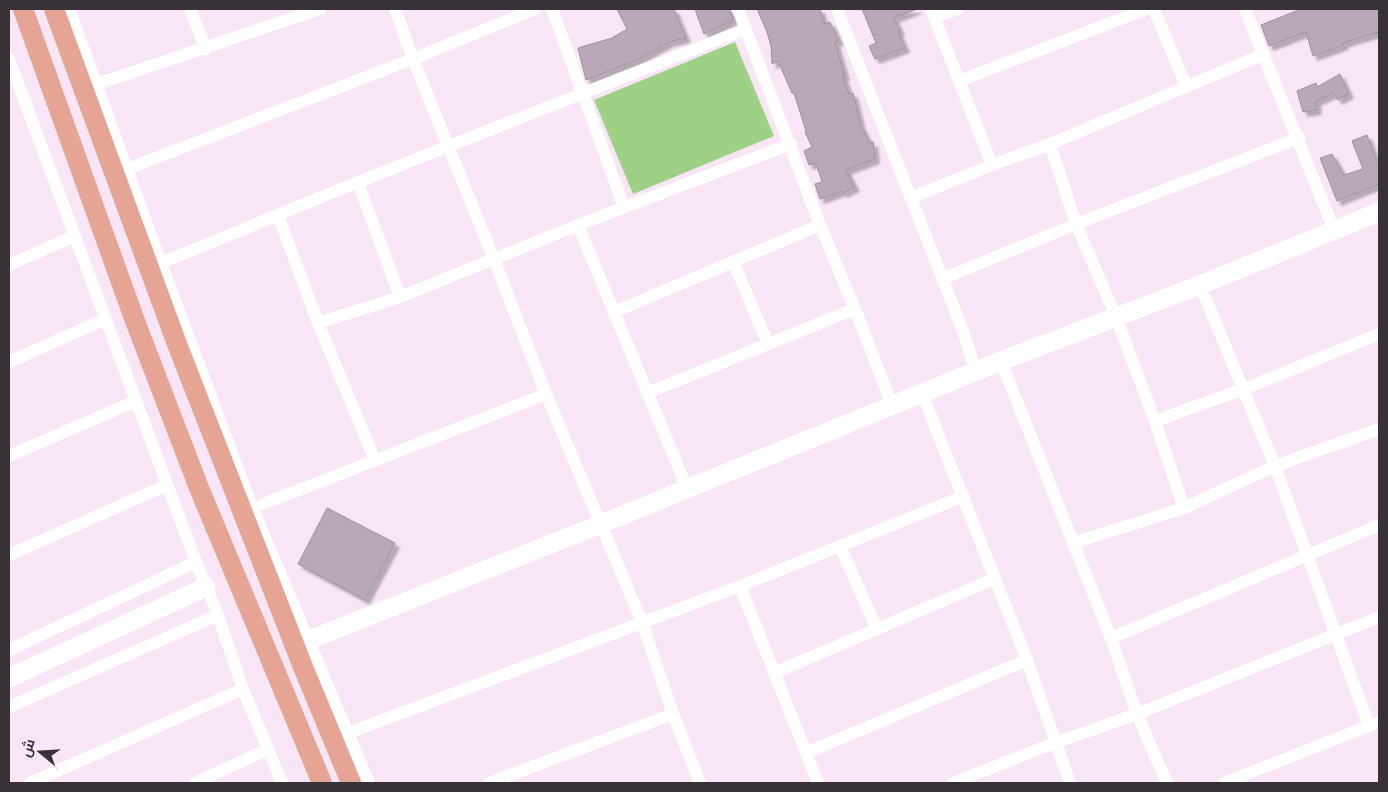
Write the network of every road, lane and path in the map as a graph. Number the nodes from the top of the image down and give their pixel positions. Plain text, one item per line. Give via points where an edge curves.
1 (23, 9) edge
2 (54, 9) edge
3 (69, 9) edge
4 (190, 9) edge
5 (320, 9) edge
6 (395, 9) edge
7 (534, 9) edge
8 (552, 9) edge
9 (738, 9) edge
10 (837, 9) edge
11 (958, 9) edge
12 (1147, 9) edge
13 (1154, 9) edge
14 (1246, 9) edge
15 (292, 13) edge
16 (932, 13) edge
17 (746, 29) junction
18 (206, 49) junction
19 (1264, 54) junction
20 (413, 59) junction
21 (9, 60) edge
22 (959, 81) junction
23 (97, 84) junction
24 (1186, 86) junction
25 (584, 94) junction
26 (1299, 138) junction
27 (790, 144) junction
28 (1050, 144) junction
29 (449, 147) junction
30 (992, 165) junction
31 (127, 169) junction
32 (358, 182) junction
33 (910, 198) junction
34 (624, 207) junction
35 (1379, 212) edge
36 (278, 215) junction
37 (1076, 224) junction
38 (578, 225) junction
39 (820, 225) junction
40 (1334, 230) junction
41 (74, 236) junction
42 (494, 259) junction
43 (733, 261) junction
44 (161, 263) junction
45 (9, 265) edge
46 (942, 279) junction
47 (1200, 285) junction
48 (400, 297) junction
49 (164, 308) junction
50 (855, 309) junction
51 (614, 312) junction
52 (1116, 317) junction
53 (105, 319) junction
54 (136, 321) junction
55 (318, 323) junction
56 (1379, 334) edge
57 (183, 340) junction
58 (768, 344) junction
59 (1001, 361) junction
60 (9, 362) edge
61 (976, 372) junction
62 (1244, 389) junction
63 (647, 393) junction
64 (922, 393) junction
65 (546, 394) junction
66 (136, 401) junction
67 (892, 405) junction
68 (1155, 421) junction
69 (1379, 429) edge
70 (9, 456) edge
71 (374, 460) junction
72 (1275, 466) junction
73 (167, 485) junction
74 (687, 488) junction
75 (964, 496) junction
76 (263, 504) dead end
77 (1184, 508) junction
78 (600, 524) junction
79 (1379, 525) edge
80 (1073, 543) junction
81 (840, 546) junction
82 (1306, 554) junction
83 (9, 555) edge
84 (196, 562) junction
85 (994, 579) junction
86 (740, 586) junction
87 (206, 587) junction
88 (218, 615) junction
89 (1379, 617) edge
90 (642, 622) junction
91 (877, 629) junction
92 (1336, 635) junction
93 (1111, 638) junction
94 (309, 640) junction
95 (9, 650) edge
96 (1028, 660) junction
97 (774, 673) junction
98 (9, 678) edge
99 (243, 689) junction
100 (9, 707) edge
101 (673, 714) junction
102 (1137, 714) junction
103 (1374, 724) edge
104 (1056, 742) junction
105 (347, 746) junction
106 (268, 749) junction
107 (806, 753) junction
108 (30, 783) edge
109 (195, 783) edge
110 (282, 783) edge
111 (322, 783) edge
112 (351, 783) edge
113 (369, 783) edge
114 (489, 783) edge
115 (700, 783) edge
116 (818, 783) edge
117 (953, 783) edge
118 (1070, 783) edge
119 (1167, 783) edge
120 (1224, 783) edge

1 - 54 main road
2 - 49 main road
3 - 23 street
4 - 18 street
5 - 15 street
6 - 20 street
7 - 20 street
8 - 25 street
9 - 17 street
10 - 33 street
11 - 16 street
12 - 22 street
13 - 24 street
14 - 19 street
15 - 18 street
16 - 22 street
17 - 25 street
17 - 27 street
18 - 23 street
19 - 24 street
19 - 26 street
20 - 29 street
20 - 31 street
21 - 41 street
22 - 30 street
23 - 31 street
24 - 28 street
25 - 29 street
25 - 34 street
26 - 37 street
26 - 40 street
27 - 34 street
27 - 39 street
28 - 30 street
28 - 37 street
29 - 32 street
29 - 42 street
30 - 33 street
31 - 44 street
32 - 36 street
32 - 48 street
33 - 46 street
34 - 38 street
35 - 40 street
36 - 44 street
36 - 55 street
37 - 46 street
37 - 52 street
38 - 42 street
38 - 51 street
39 - 43 street
39 - 50 street
40 - 47 street
41 - 45 street
41 - 53 street
42 - 48 street
42 - 65 street
43 - 51 street
43 - 58 street
44 - 57 street
46 - 61 street
47 - 52 street
47 - 62 street
48 - 55 street
49 - 54 main road
49 - 57 main road
50 - 58 street
50 - 67 street
51 - 63 street
52 - 59 street
52 - 68 street
53 - 60 street
53 - 66 street
54 - 111 main road via 203,497
55 - 71 street
56 - 62 street
57 - 94 street
57 - 105 main road
58 - 63 street
59 - 61 street
59 - 80 street
61 - 64 street
62 - 68 street
62 - 72 street
63 - 74 street
64 - 67 street
64 - 75 street
65 - 71 street
65 - 78 street
66 - 70 street
66 - 73 street
67 - 74 street
68 - 77 street
69 - 72 street
71 - 76 street
72 - 77 street
72 - 82 street
73 - 83 street
73 - 84 street
74 - 78 street
75 - 81 street
75 - 85 street
77 - 80 street
78 - 90 street
78 - 94 street
79 - 82 street
80 - 93 street
81 - 86 street
81 - 91 street
82 - 92 street
82 - 93 street
84 - 87 street
84 - 95 street
85 - 91 street
85 - 96 street
86 - 90 street
86 - 97 street
87 - 88 street
87 - 98 street
88 - 99 street
88 - 100 street
89 - 92 street
90 - 101 street
90 - 105 street
91 - 97 street
92 - 102 street
92 - 103 street
93 - 102 street
94 - 105 street
96 - 104 street
96 - 107 street
97 - 107 street
99 - 106 street
99 - 108 street
101 - 114 street
101 - 115 street
102 - 104 street
102 - 119 street
103 - 120 street
104 - 117 street
104 - 118 street
105 - 112 main road
105 - 113 street
106 - 109 street
106 - 110 street
107 - 116 street

